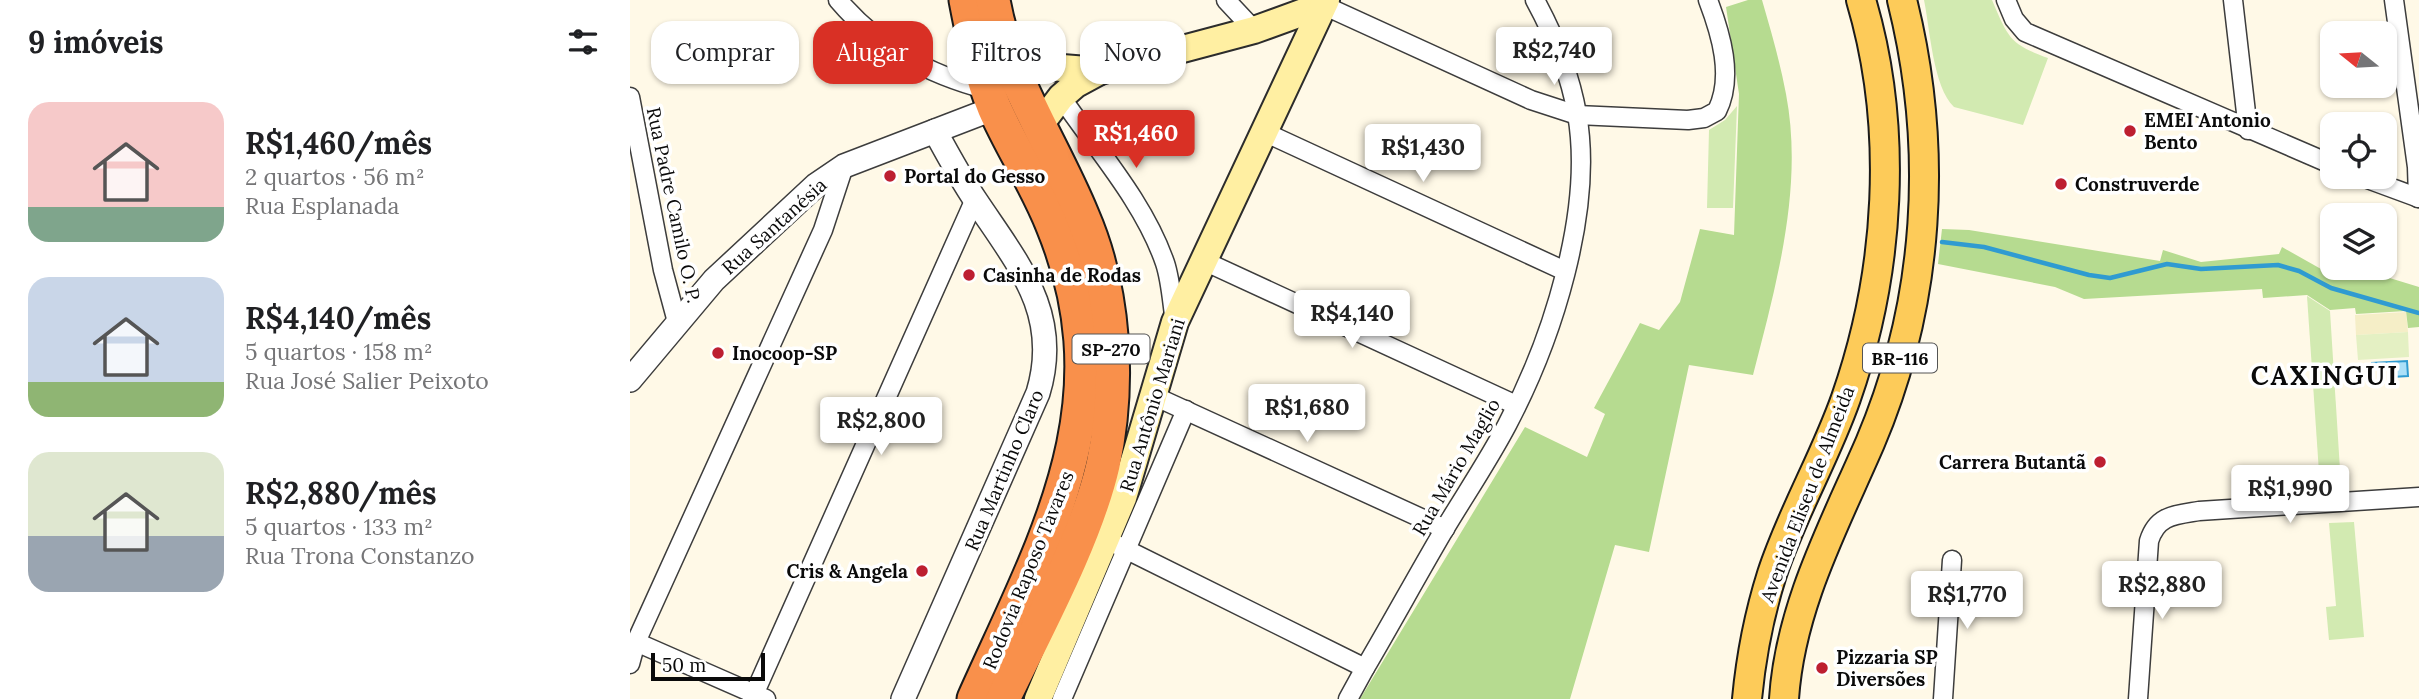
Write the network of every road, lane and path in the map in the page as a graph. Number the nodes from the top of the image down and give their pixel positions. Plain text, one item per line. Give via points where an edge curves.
1 (838, 0) edge
2 (966, 0) edge
3 (993, 0) edge
4 (1226, 0) edge
5 (1535, 0) edge
6 (1709, 0) edge
7 (1861, 0) edge
8 (1902, 0) edge
9 (2006, 0) edge
10 (2233, 0) edge
11 (2394, 0) edge
12 (1325, 2) edge
13 (999, 21) edge
14 (1254, 30) junction
15 (1186, 48) edge
16 (1080, 82) edge
17 (1021, 84) edge
18 (630, 97) edge
19 (1061, 97) junction
20 (991, 99) junction
21 (1577, 115) junction
22 (1039, 125) junction
23 (2248, 130) junction
24 (935, 131) junction
25 (1264, 132) junction
26 (2320, 160) edge
27 (844, 166) junction
28 (2394, 189) edge
29 (2418, 198) edge
30 (975, 200) junction
31 (1166, 267) junction
32 (1199, 271) junction
33 (1565, 271) junction
34 (677, 322) junction
35 (1175, 322) junction
36 (630, 380) edge
37 (1154, 396) junction
38 (1516, 405) junction
39 (1185, 410) junction
40 (2419, 497) edge
41 (1445, 529) junction
42 (1115, 545) junction
43 (1952, 560) dead end
44 (633, 644) edge
45 (630, 664) edge
46 (1365, 668) junction
47 (758, 697) edge
48 (903, 699) edge
49 (974, 699) edge
50 (1003, 699) edge
51 (1038, 699) edge
52 (1062, 699) edge
53 (1348, 699) edge
54 (1747, 699) edge
55 (1784, 699) edge
56 (1943, 699) edge
57 (2138, 699) edge

1 - 20 street via 858,23 904,58
2 - 20 highway, Rodovia Raposo Tavares / SP-270
3 - 13 highway, Rodovia Raposo Tavares / SP-270
4 - 14 street
5 - 21 street, Rua Mário Maglio via 1561,55
6 - 21 street via 1725,73 1717,111 1688,120
7 - 54 main road, Avenida Eliseu de Almeida / BR-116 via 1880,93 1885,153 1878,271 1846,397 1773,573
8 - 55 main road, Avenida Eliseu de Almeida / BR-116 via 1924,115 1925,191 1916,282 1901,354 1870,442 1808,585
9 - 23 street via 2025,32
10 - 23 street
11 - 29 street
12 - 14 main road
12 - 21 street via 1531,100
12 - 25 main road, Rua Antônio Mariani
14 - 15 main road
16 - 19 main road
17 - 22 highway, Rodovia Raposo Tavares / SP-270
18 - 34 street, Rua Padre Camilo O. P.
19 - 22 main road
19 - 31 street via 1133,201
20 - 24 street, Rua Santanésia
20 - 49 highway, Rodovia Raposo Tavares / SP-270 via 1046,208 1074,284 1081,321 1083,394 1066,483
21 - 33 street, Rua Mário Maglio via 1578,185
22 - 50 highway, Rodovia Raposo Tavares / SP-270 via 1083,215 1097,258 1108,312 1110,424 1102,467 1077,540
23 - 26 street
24 - 27 street, Rua Santanésia
24 - 30 street, Rua Martinho Claro
25 - 32 main road, Rua Antônio Mariani
25 - 33 street
27 - 34 street, Rua Santanésia via 775,220
27 - 44 street via 823,230
28 - 29 street
30 - 47 street
30 - 48 street, Rua Martinho Claro via 1036,299 1046,337 1044,373 1006,471
31 - 32 street
31 - 35 street
32 - 35 main road, Rua Antônio Mariani
32 - 38 street
33 - 38 street, Rua Mário Maglio
34 - 36 street, Rua Santanésia
35 - 37 main road, Rua Antônio Mariani
37 - 39 street
37 - 42 main road, Rua Antônio Mariani via 1123,498
38 - 41 street, Rua Mário Maglio
39 - 41 street
39 - 42 street, Rua Antônio Mariani
40 - 57 street via 2189,513 2157,523 2148,541
41 - 46 street, Rua Mário Maglio
42 - 46 street
42 - 51 main road, Rua Antônio Mariani
42 - 52 street, Rua Antônio Mariani
43 - 56 street
44 - 45 street
44 - 47 street
46 - 53 street, Rua Mário Maglio

